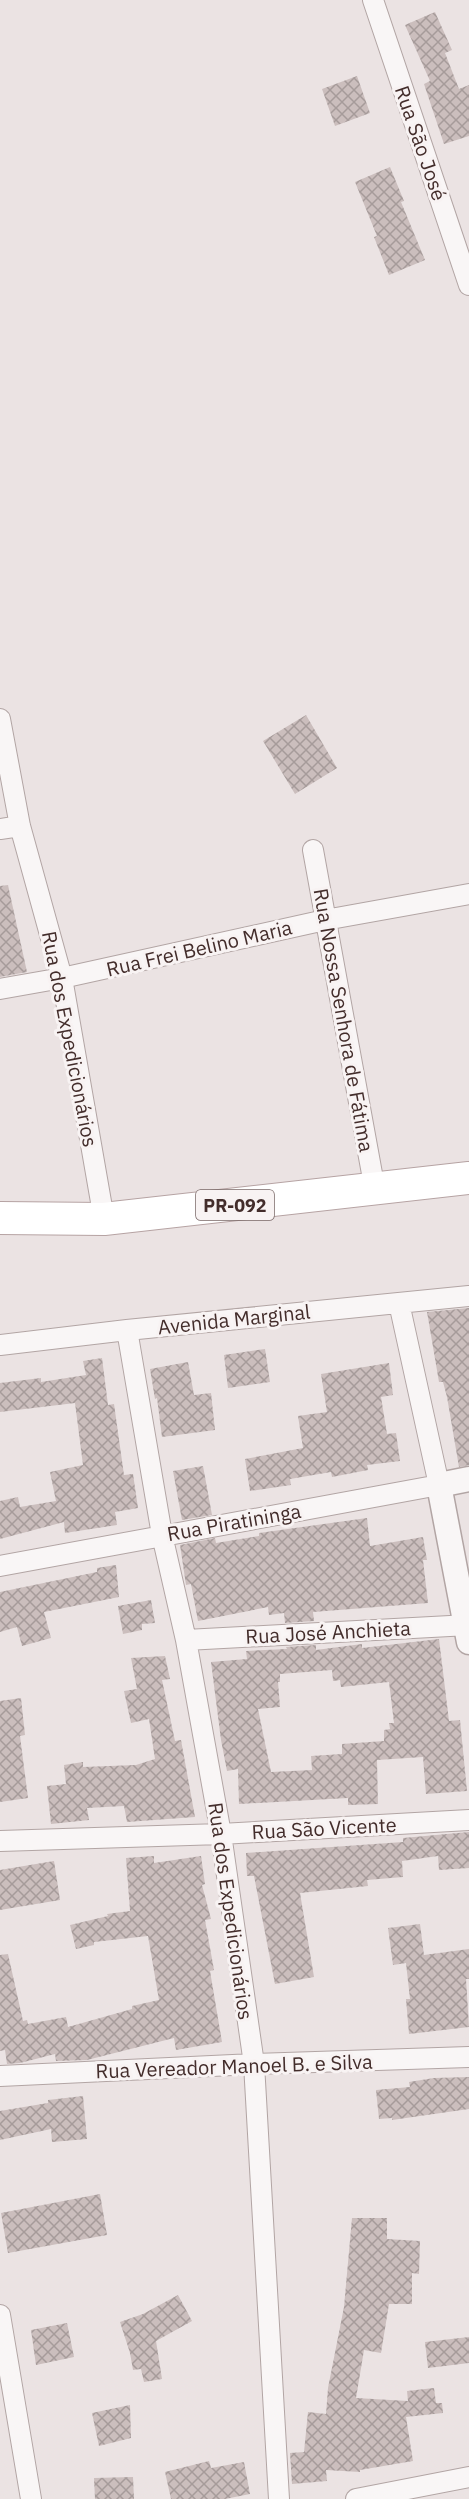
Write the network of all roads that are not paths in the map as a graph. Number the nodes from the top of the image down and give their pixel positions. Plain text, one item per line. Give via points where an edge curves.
1 (374, 0) edge
2 (469, 285) edge
3 (0, 719) edge
4 (20, 826) junction
5 (0, 830) edge
6 (313, 850) dead end
7 (469, 894) edge
8 (325, 920) junction
9 (62, 978) junction
10 (0, 989) edge
11 (469, 1178) edge
12 (375, 1190) junction
13 (0, 1218) edge
14 (104, 1219) junction
15 (469, 1296) edge
16 (399, 1303) junction
17 (127, 1330) junction
18 (0, 1345) edge
19 (469, 1479) edge
20 (438, 1485) junction
21 (162, 1535) junction
22 (0, 1566) edge
23 (468, 1630) edge
24 (186, 1640) junction
25 (469, 1820) edge
26 (221, 1834) junction
27 (0, 1841) edge
28 (469, 2057) edge
29 (254, 2064) junction
30 (0, 2076) edge
31 (0, 2315) edge
32 (469, 2477) edge
33 (31, 2499) edge
34 (279, 2499) edge
35 (356, 2499) edge

1 - 2 street, Rua São José
3 - 4 street, Rua dos Expedicionários
4 - 5 street
4 - 9 street, Rua dos Expedicionários
6 - 8 street, Rua Nossa Senhora de Fátima
7 - 8 street, Rua Frei Belino Maria
8 - 9 street, Rua Frei Belino Maria
8 - 12 street, Rua Nossa Senhora de Fátima
9 - 10 street, Rua Frei Belino Maria
9 - 14 street, Rua dos Expedicionários
11 - 12 main road, PR-092
12 - 14 main road, PR-092
13 - 14 main road, PR-092
15 - 16 street, Avenida Marginal
16 - 17 street, Avenida Marginal
16 - 20 street
17 - 18 street, Avenida Marginal
17 - 21 street, Rua dos Expedicionários
19 - 20 street, Rua Piratininga
20 - 21 street, Rua Piratininga
20 - 23 street
21 - 22 street, Rua Piratininga
21 - 24 street, Rua dos Expedicionários
23 - 24 street, Rua José Anchieta
24 - 26 street, Rua dos Expedicionários
25 - 26 street, Rua São Vicente
26 - 27 street, Rua São Vicente
26 - 29 street, Rua dos Expedicionários
28 - 29 street, Rua Vereador Manoel B. e Silva
29 - 30 street, Rua Vereador Manoel B. e Silva
29 - 34 street, Rua dos Expedicionários
31 - 33 street
32 - 35 street

